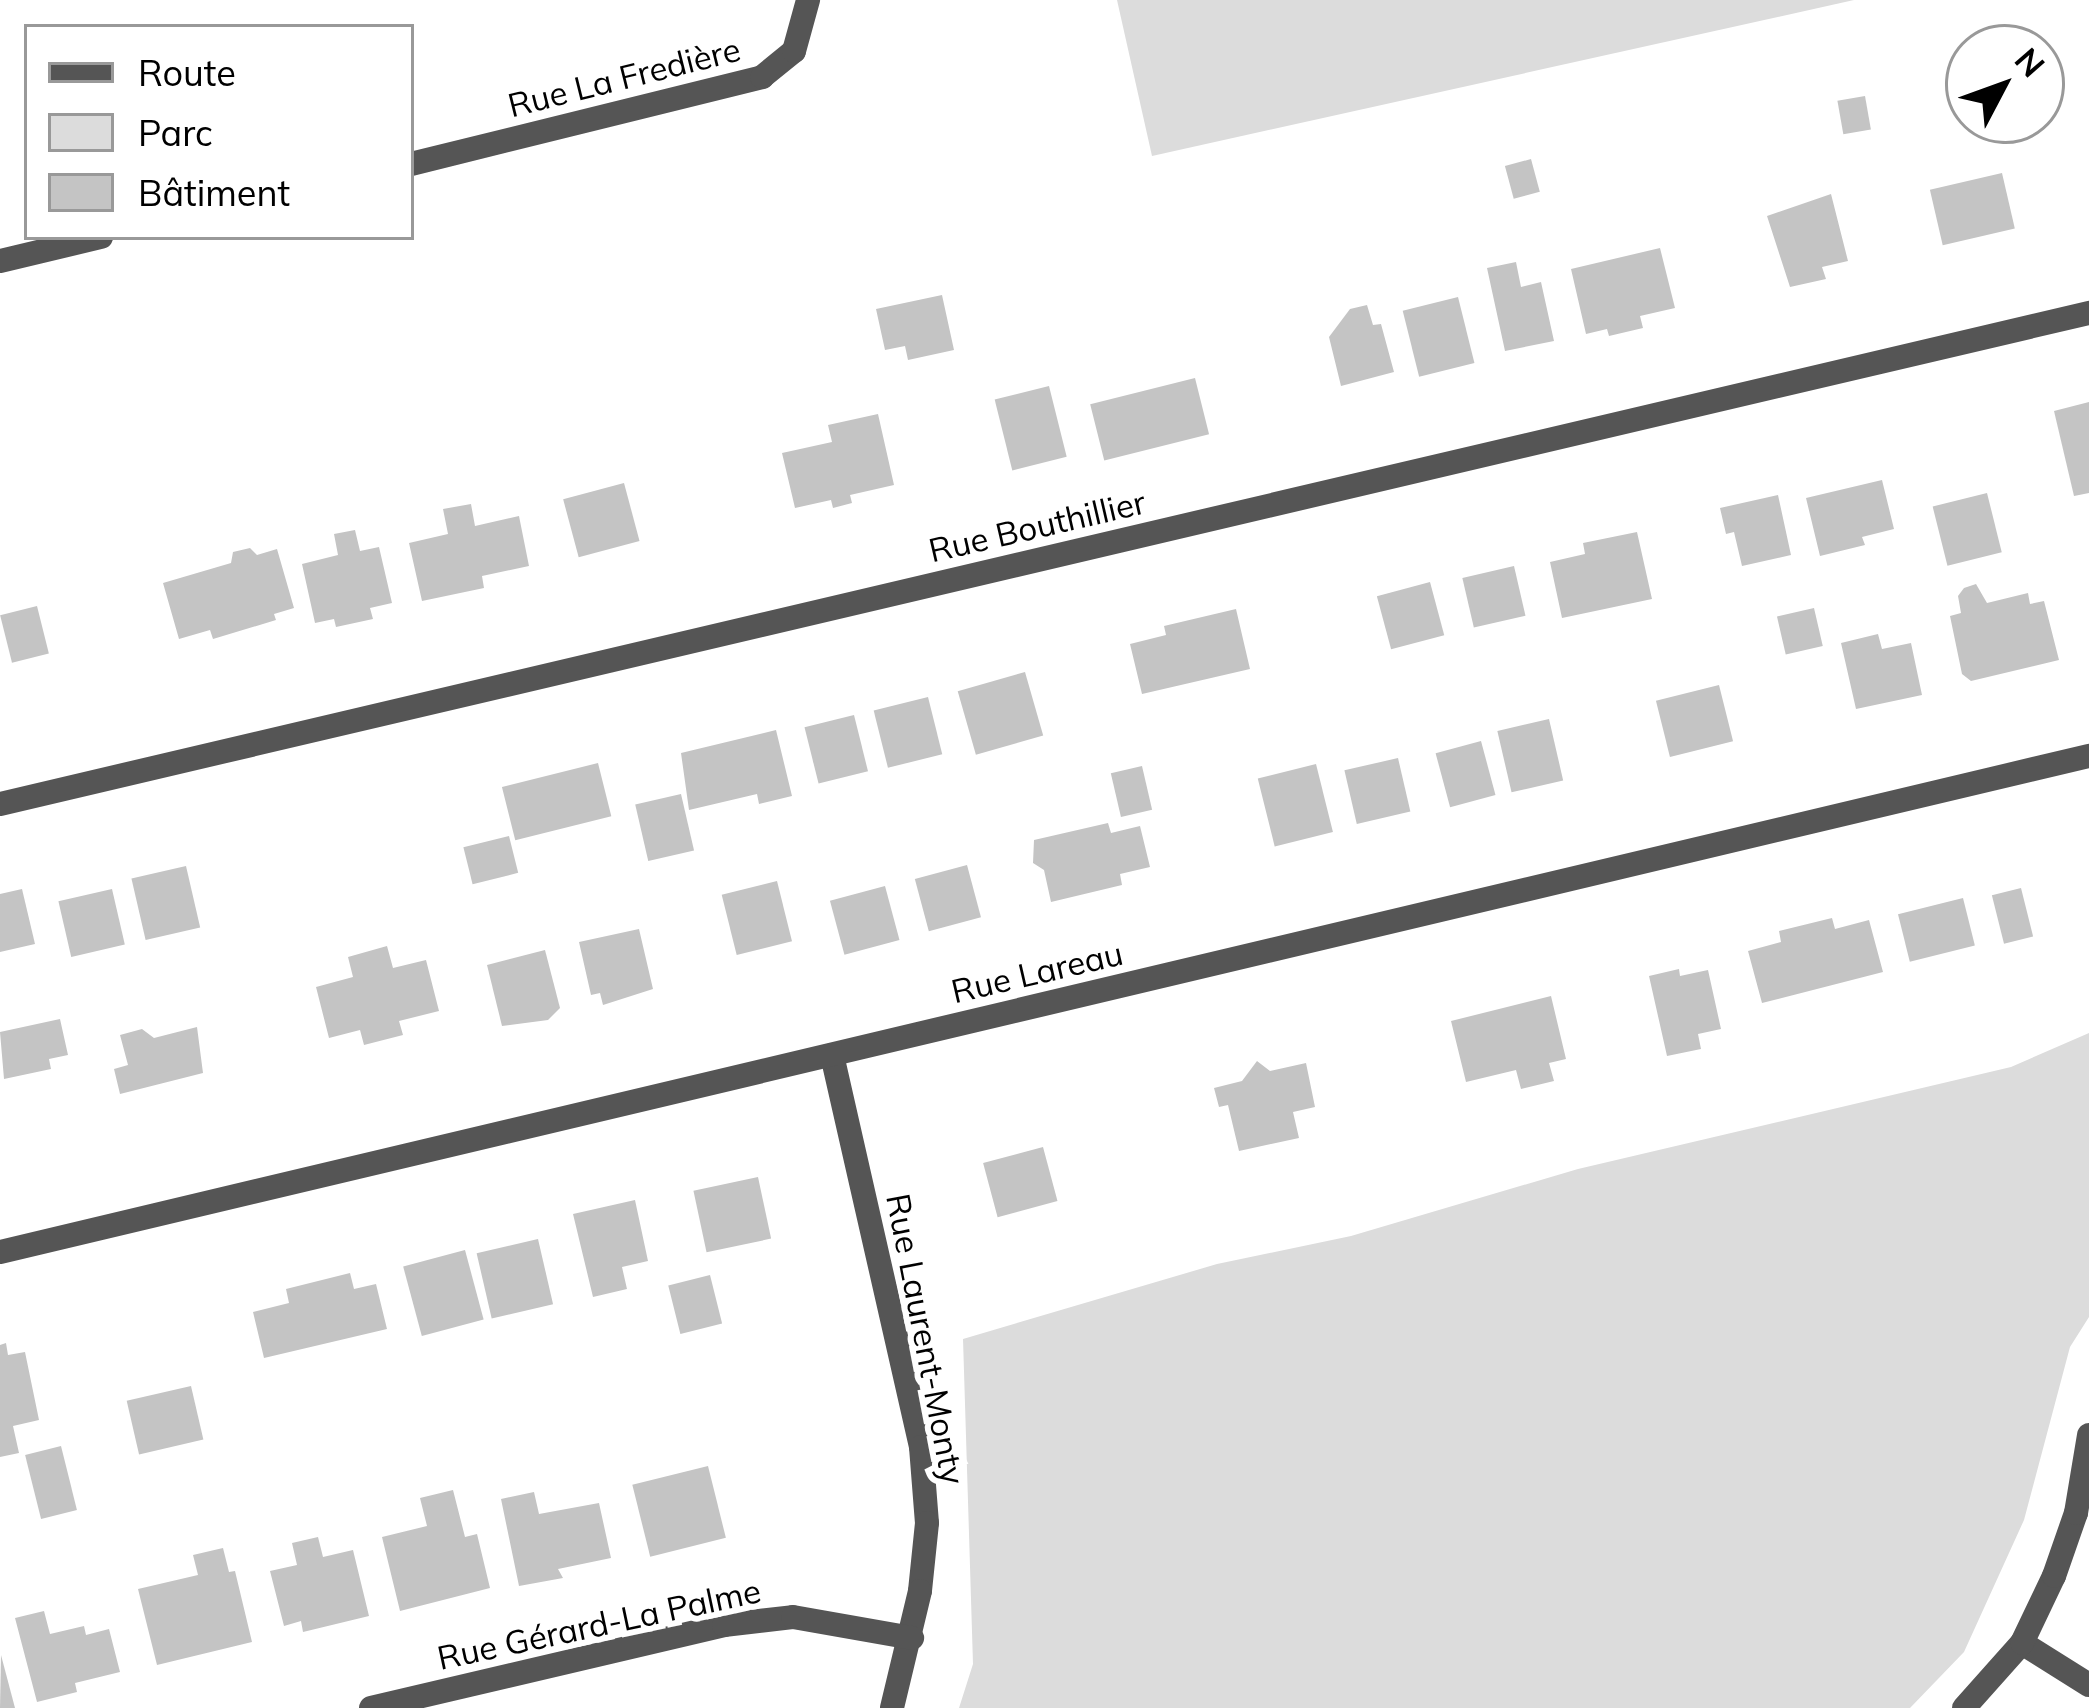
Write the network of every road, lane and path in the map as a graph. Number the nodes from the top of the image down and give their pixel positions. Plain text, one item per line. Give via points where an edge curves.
1 (808, 0) edge
2 (414, 163) edge
3 (88, 240) edge
4 (0, 261) edge
5 (2089, 313) edge
6 (2089, 755) edge
7 (0, 804) edge
8 (832, 1055) junction
9 (0, 1252) edge
10 (2089, 1435) edge
11 (912, 1638) junction
12 (2022, 1643) junction
13 (2089, 1685) edge
14 (370, 1708) edge
15 (892, 1708) edge
16 (1964, 1708) edge

1 - 2 street, Rue La Fredière via 794,51 762,77
3 - 4 street
5 - 7 street, Rue Bouthillier
6 - 8 street, Rue Lareau
8 - 9 street, Rue Lareau
8 - 11 street, Rue Laurent-Monty via 921,1447 927,1522
10 - 12 street via 2076,1513
11 - 14 street, Rue Gérard-La Palme via 793,1617 724,1625
11 - 15 street, Rue Laurent-Monty
12 - 13 street
12 - 16 street

